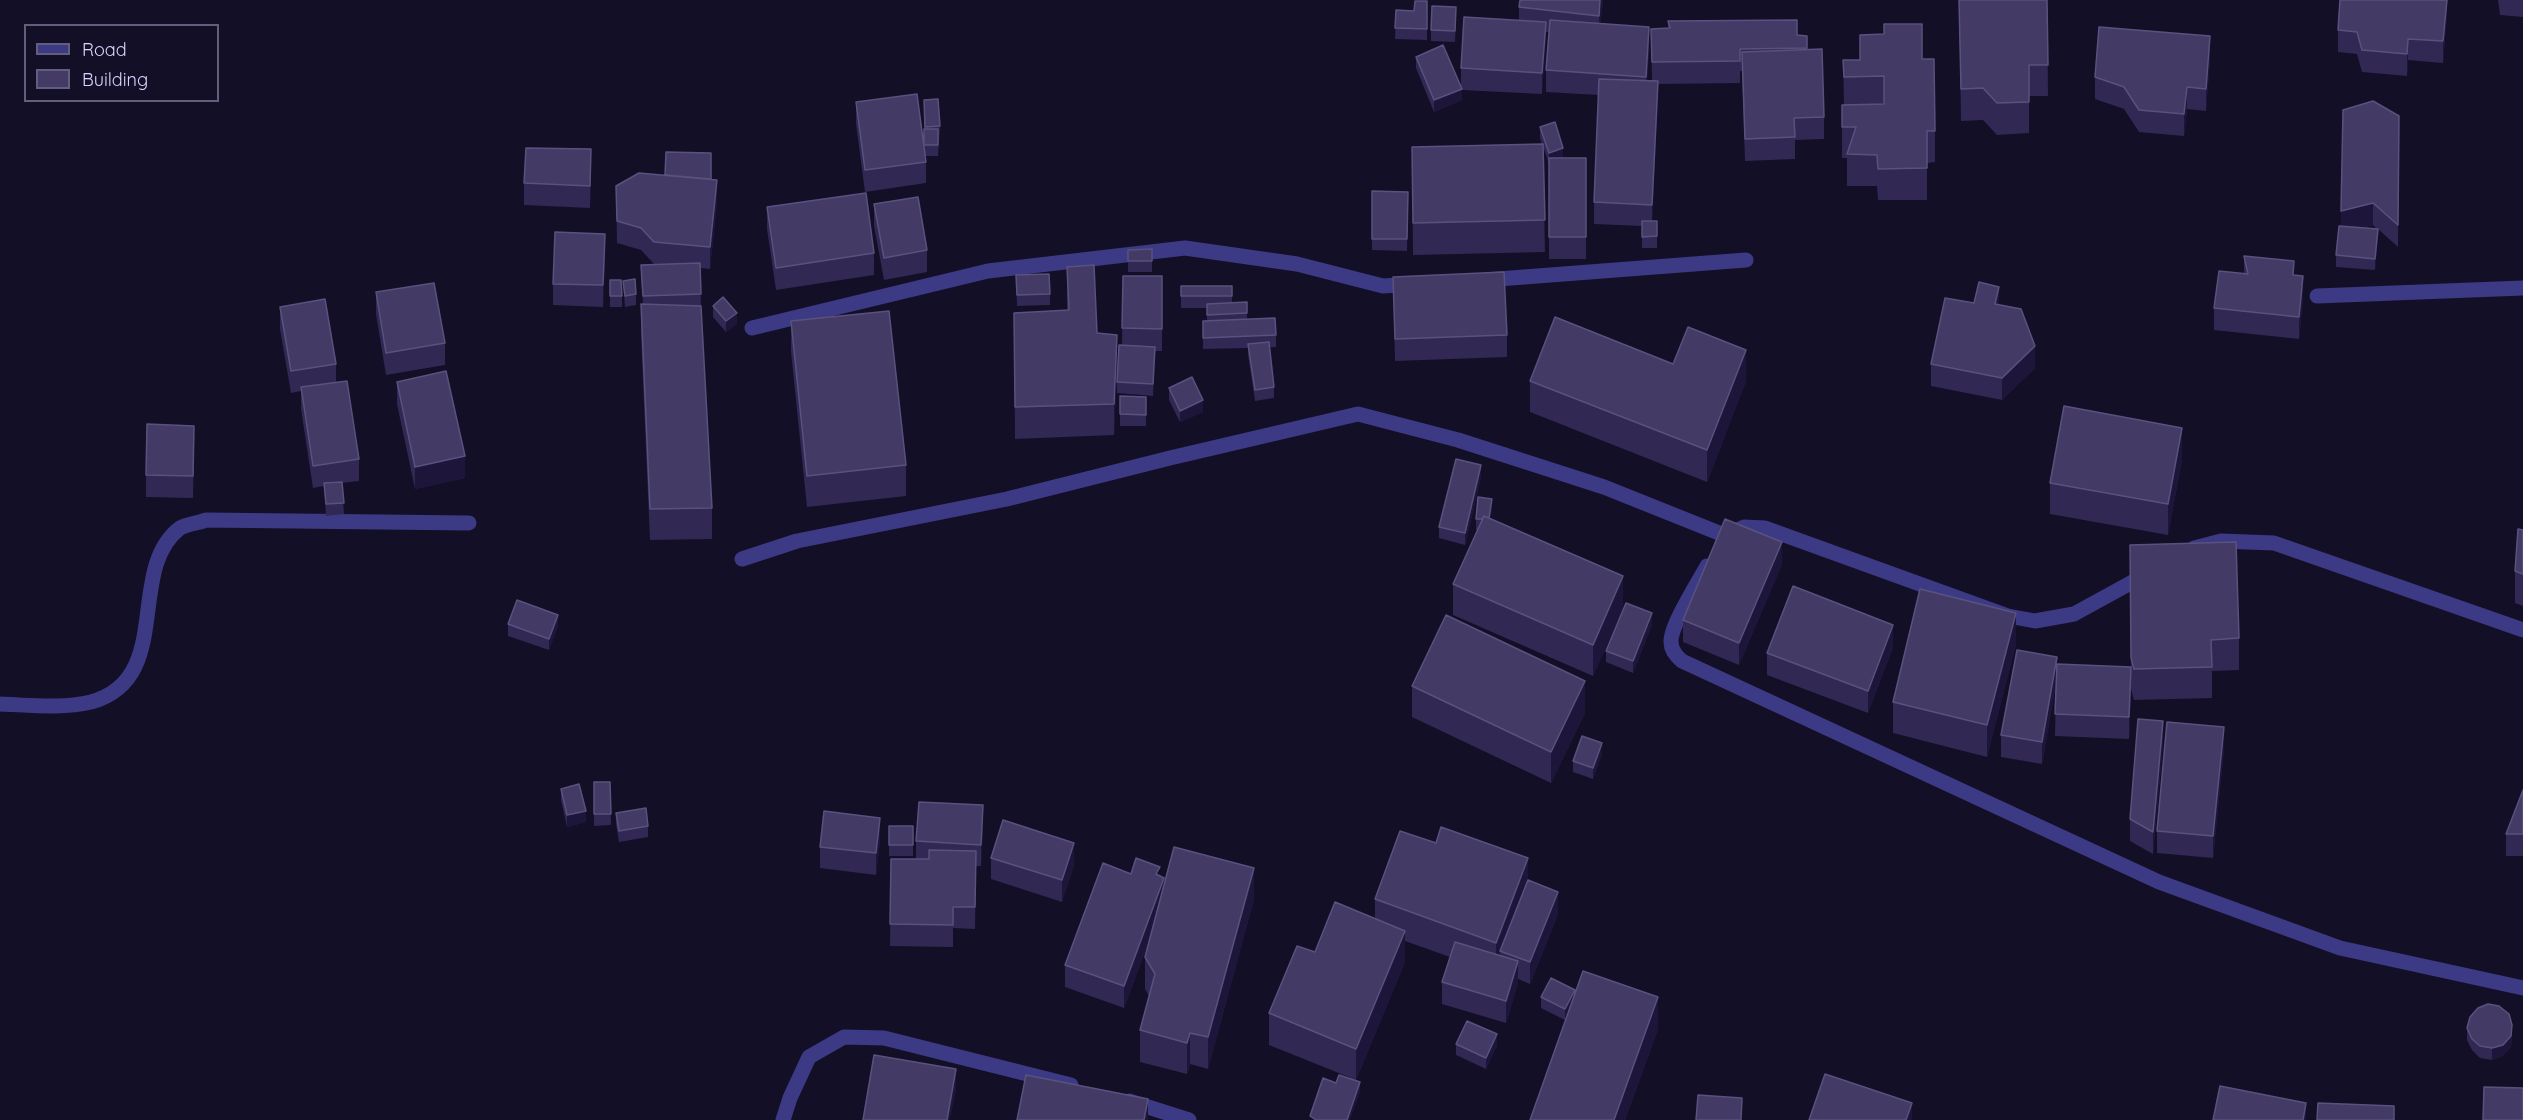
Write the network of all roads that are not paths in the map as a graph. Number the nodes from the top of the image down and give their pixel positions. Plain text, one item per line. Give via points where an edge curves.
1 (1746, 260) dead end
2 (1473, 280) edge
3 (1428, 283) edge
4 (2523, 288) edge
5 (2317, 296) dead end
6 (752, 328) dead end
7 (469, 523) dead end
8 (1718, 546) junction
9 (2185, 553) edge
10 (742, 559) dead end
11 (2157, 568) edge
12 (2523, 630) edge
13 (0, 704) edge
14 (2523, 988) edge
15 (1082, 1087) edge
16 (1114, 1096) edge
17 (783, 1120) edge
18 (1189, 1120) edge

1 - 2 street
3 - 6 street via 1383,286 1297,264 1185,248 988,271
4 - 5 street
7 - 13 street via 207,520 181,527 167,543 154,569 145,641 129,678 112,693 91,702 58,706
8 - 10 street via 1604,487 1458,440 1358,414 1007,499 797,541
8 - 11 street via 1744,527 1765,528 2008,616 2035,621 2074,614
8 - 14 street via 1674,628 1671,641 1674,653 1682,661 2158,882 2340,948
9 - 12 street via 2221,541 2274,543
15 - 17 street via 884,1038 844,1037 809,1058
16 - 18 street

